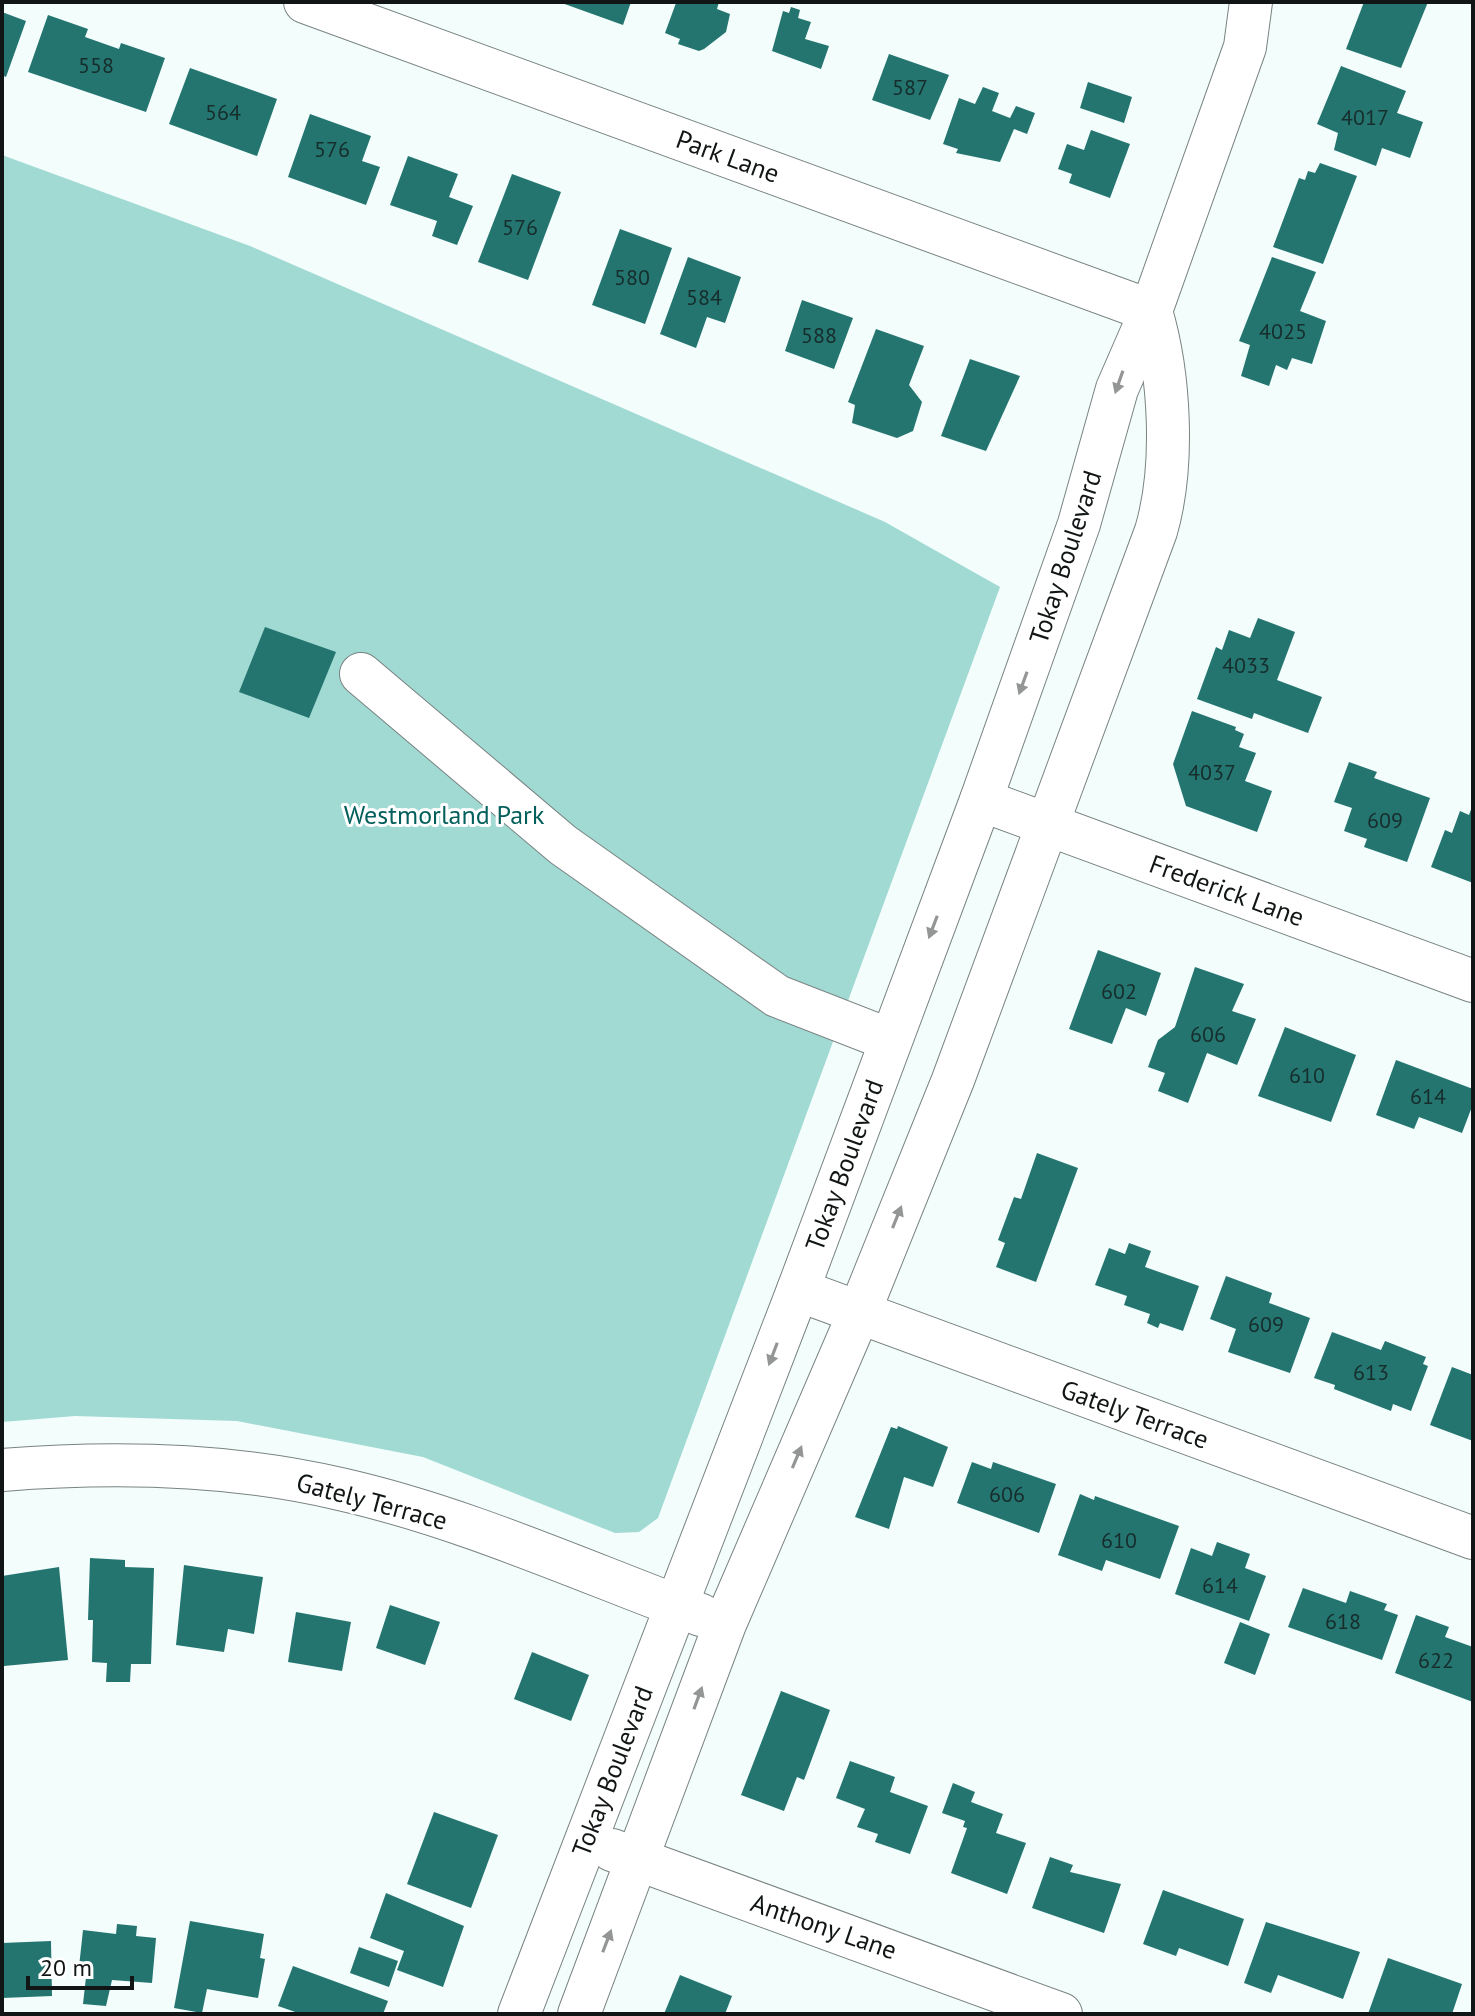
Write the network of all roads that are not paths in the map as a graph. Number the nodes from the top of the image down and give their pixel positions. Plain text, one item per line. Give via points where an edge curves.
1 (305, 2) edge
2 (1251, 2) edge
3 (1280, 2) edge
4 (1245, 47) junction
5 (1151, 311) junction
6 (361, 674) dead end
7 (981, 800) junction
8 (1046, 824) junction
9 (1473, 981) edge
10 (890, 1040) junction
11 (798, 1290) junction
12 (859, 1313) junction
13 (2, 1470) edge
14 (1473, 1538) edge
15 (676, 1606) junction
16 (725, 1624) junction
17 (585, 1840) junction
18 (639, 1859) junction
19 (519, 2014) edge
20 (579, 2014) edge
21 (1061, 2014) edge

1 - 5 street, Park Lane
2 - 4 street, Tokay Boulevard
3 - 4 street, Tokay Boulevard
4 - 5 street, Tokay Boulevard
5 -> 7 street, Tokay Boulevard via 1117,389 1079,524
5 - 8 street, Tokay Boulevard via 1164,355 1161,514
6 - 10 street via 563,845 777,996
7 - 8 street, Frederick Lane
7 -> 10 street, Tokay Boulevard
8 - 9 street, Frederick Lane
12 -> 8 street, Tokay Boulevard via 953,1080
10 - 11 street, Tokay Boulevard
11 - 12 street, Gately Terrace
11 -> 15 street, Tokay Boulevard
12 - 14 street, Gately Terrace
16 -> 12 street, Tokay Boulevard
13 - 15 street, Gately Terrace via 94,1463 184,1467 341,1489 503,1540
15 - 16 street, Gately Terrace
15 - 17 street, Tokay Boulevard
18 -> 16 street, Tokay Boulevard
17 - 18 street, Anthony Lane
17 - 19 street, Tokay Boulevard
20 -> 18 street, Tokay Boulevard
18 - 21 street, Anthony Lane

